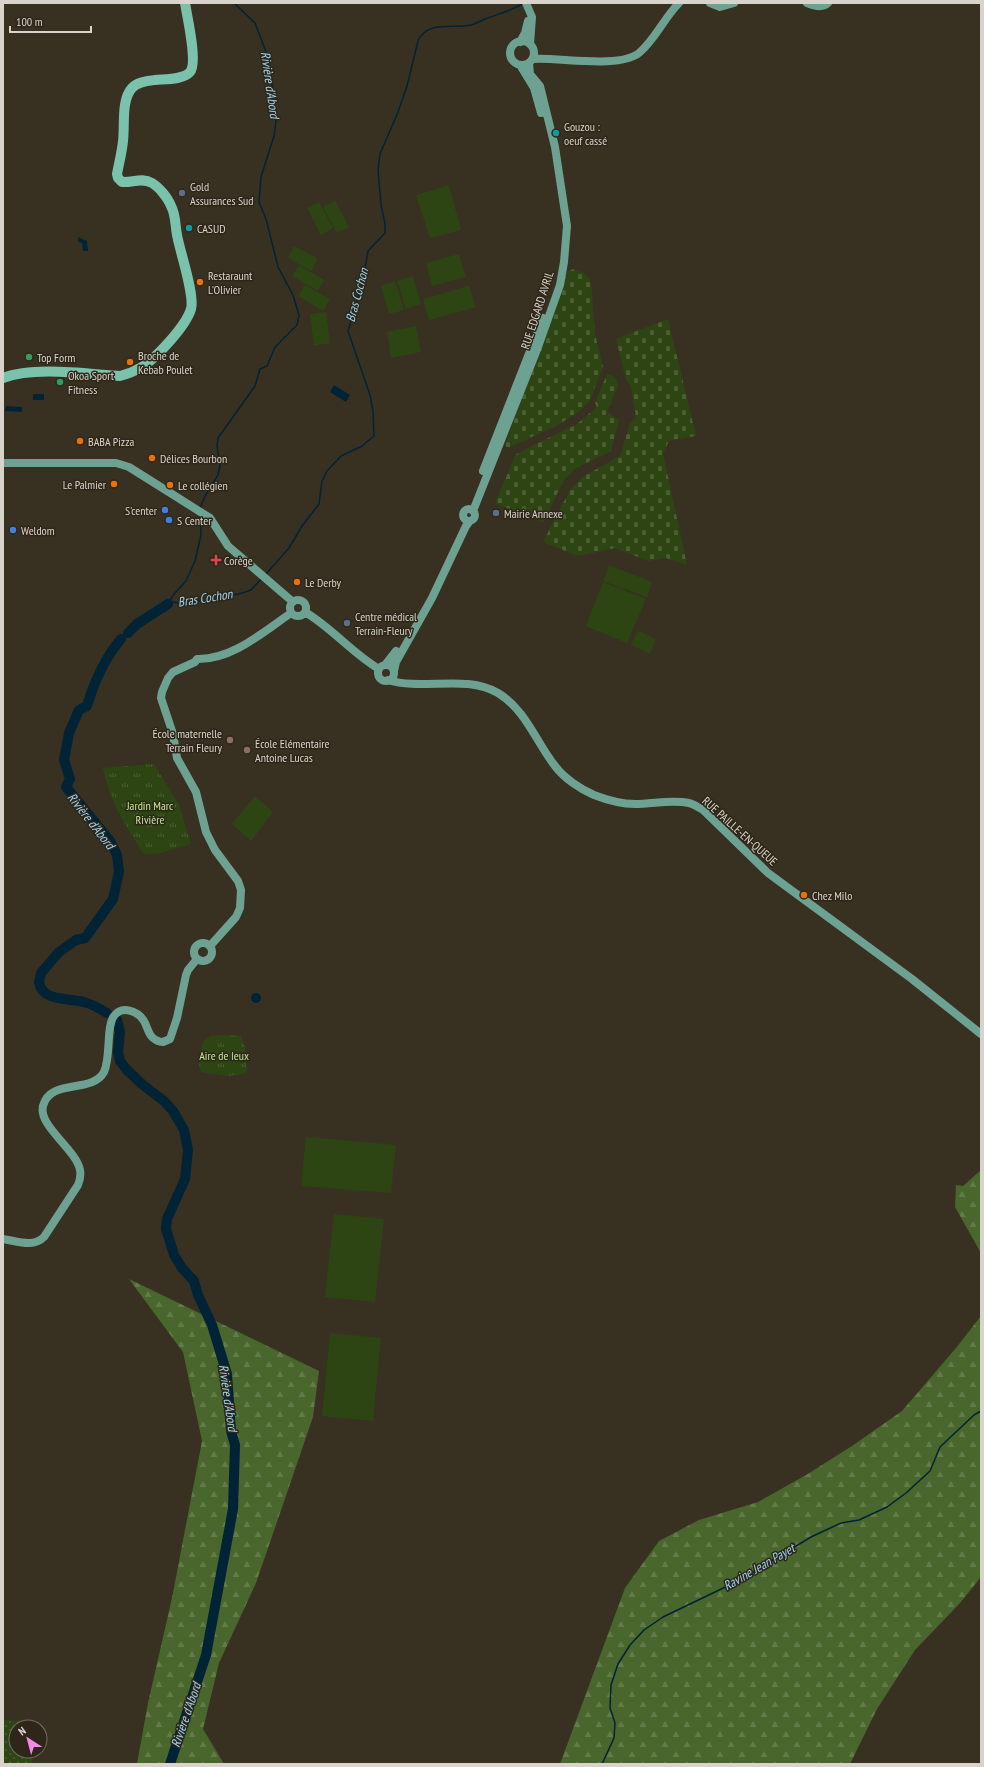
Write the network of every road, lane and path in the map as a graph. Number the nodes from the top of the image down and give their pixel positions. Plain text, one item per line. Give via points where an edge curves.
1 (185, 3) edge
2 (679, 3) edge
3 (734, 3) edge
4 (807, 3) edge
5 (828, 3) edge
6 (713, 5) edge
7 (528, 6) edge
8 (520, 42) junction
9 (531, 54) junction
10 (520, 65) junction
11 (3, 378) edge
12 (3, 463) edge
13 (470, 510) junction
14 (467, 520) junction
15 (293, 602) junction
16 (305, 612) junction
17 (291, 613) junction
18 (382, 667) junction
19 (394, 672) junction
20 (388, 680) junction
21 (407, 684) junction
22 (210, 946) junction
23 (198, 959) junction
24 (981, 1034) edge
25 (3, 1239) edge

1 - 11 main road via 192,68 181,77 149,81 133,87 128,94 117,174 122,182 140,180 151,183 171,204 191,294 192,307 188,318 155,356 130,374 120,376 36,373
2 - 9 street via 646,47 631,58 600,62 548,58
3 - 6 street via 720,7
4 - 5 street via 820,6
7 - 8 street via 527,27
7 - 9 street via 532,17
8 - 9 street
8 - 10 street via 513,46 510,53 513,61
9 - 10 street
9 - 13 street, RUE EDGARD AVRIL via 530,74 540,86 556,154 567,226 564,262 560,285 538,347
10 - 13 street, RUE EDGARD AVRIL via 534,88 550,148 562,227 559,262 547,306
12 - 15 street via 123,465 206,515 228,546
13 - 14 street via 463,513
14 - 18 street via 395,652
14 - 19 street via 432,598 398,658
15 - 16 street via 298,600 303,603 306,607
15 - 17 street via 290,606
16 - 17 street via 298,616
16 - 18 street via 367,662
17 - 22 street via 231,652 197,659 173,672 162,692 161,698 178,758 196,792 206,832 215,850 238,881 241,890 240,908 231,925
18 - 19 street via 391,667
18 - 20 street via 380,676 383,680
19 - 20 street
19 - 21 street
20 - 21 street, RUE PAILLE-EN-QUEUE
21 - 24 street, RUE PAILLE-EN-QUEUE via 473,685 499,694 512,704 530,725 556,767 567,779 592,794 612,802 676,802 690,803 698,807 768,873 912,979
22 - 23 street via 212,951 209,959
22 - 23 street via 205,943 197,946 195,954
23 - 25 street via 186,975 178,1018 170,1039 163,1042 155,1039 141,1016 131,1010 122,1010 111,1020 108,1060 102,1074 93,1082 57,1091 49,1096 43,1112 46,1121 78,1162 81,1175 78,1185 39,1242

